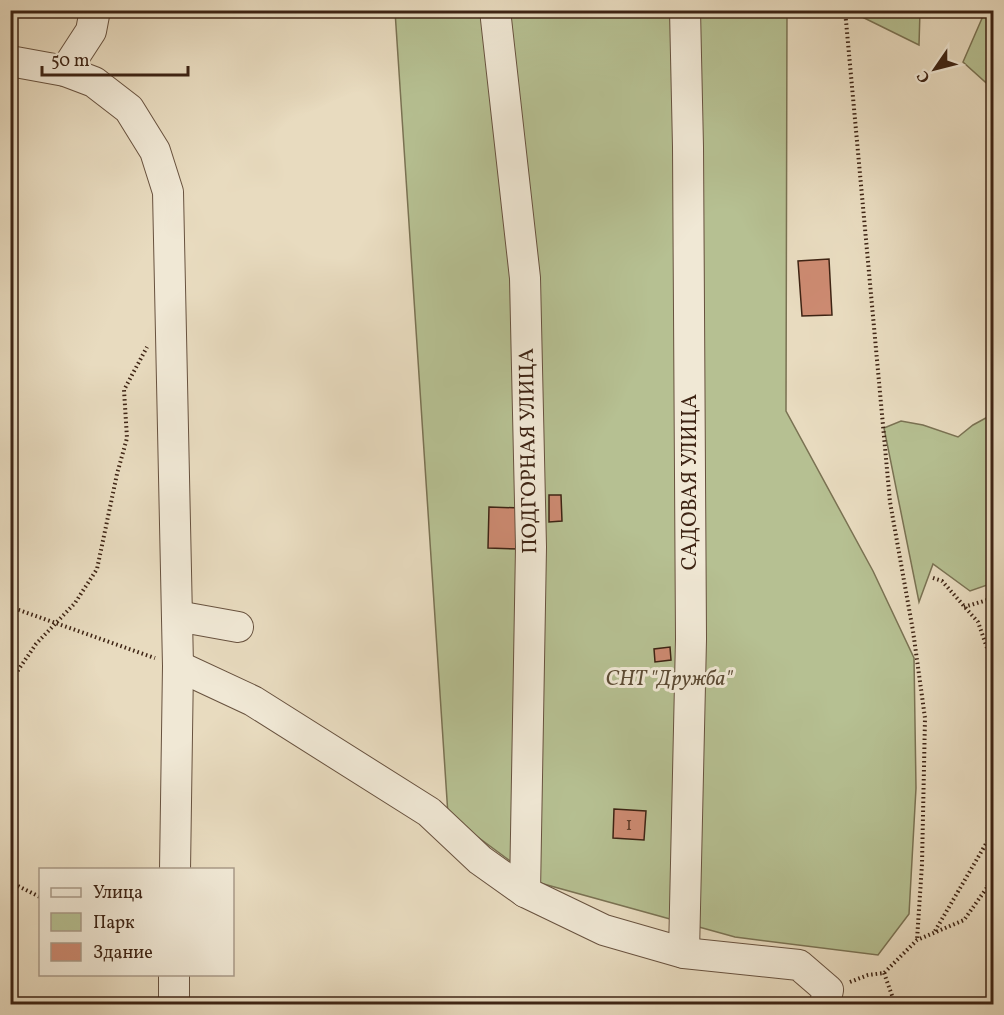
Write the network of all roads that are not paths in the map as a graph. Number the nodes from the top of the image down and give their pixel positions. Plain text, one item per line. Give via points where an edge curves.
1 (95, 10) edge
2 (495, 10) edge
3 (685, 10) edge
4 (10, 61) edge
5 (64, 71) junction
6 (177, 616) junction
7 (238, 627) dead end
8 (178, 666) junction
9 (175, 868) edge
10 (525, 892) junction
11 (684, 953) junction
12 (174, 976) edge
13 (826, 998) edge
14 (174, 1005) edge

1 - 5 street via 91,31
2 - 10 street, ПОДГОРНАЯ УЛИЦА via 525,278 531,547
3 - 11 street, САДОВАЯ УЛИЦА via 691,639
4 - 5 street
5 - 6 street via 94,82 129,109 155,151 168,192
6 - 7 street
6 - 8 street
8 - 9 street
8 - 10 street via 253,701 429,812 480,860
10 - 11 street via 604,930
11 - 13 street via 799,965 828,990
12 - 14 street

